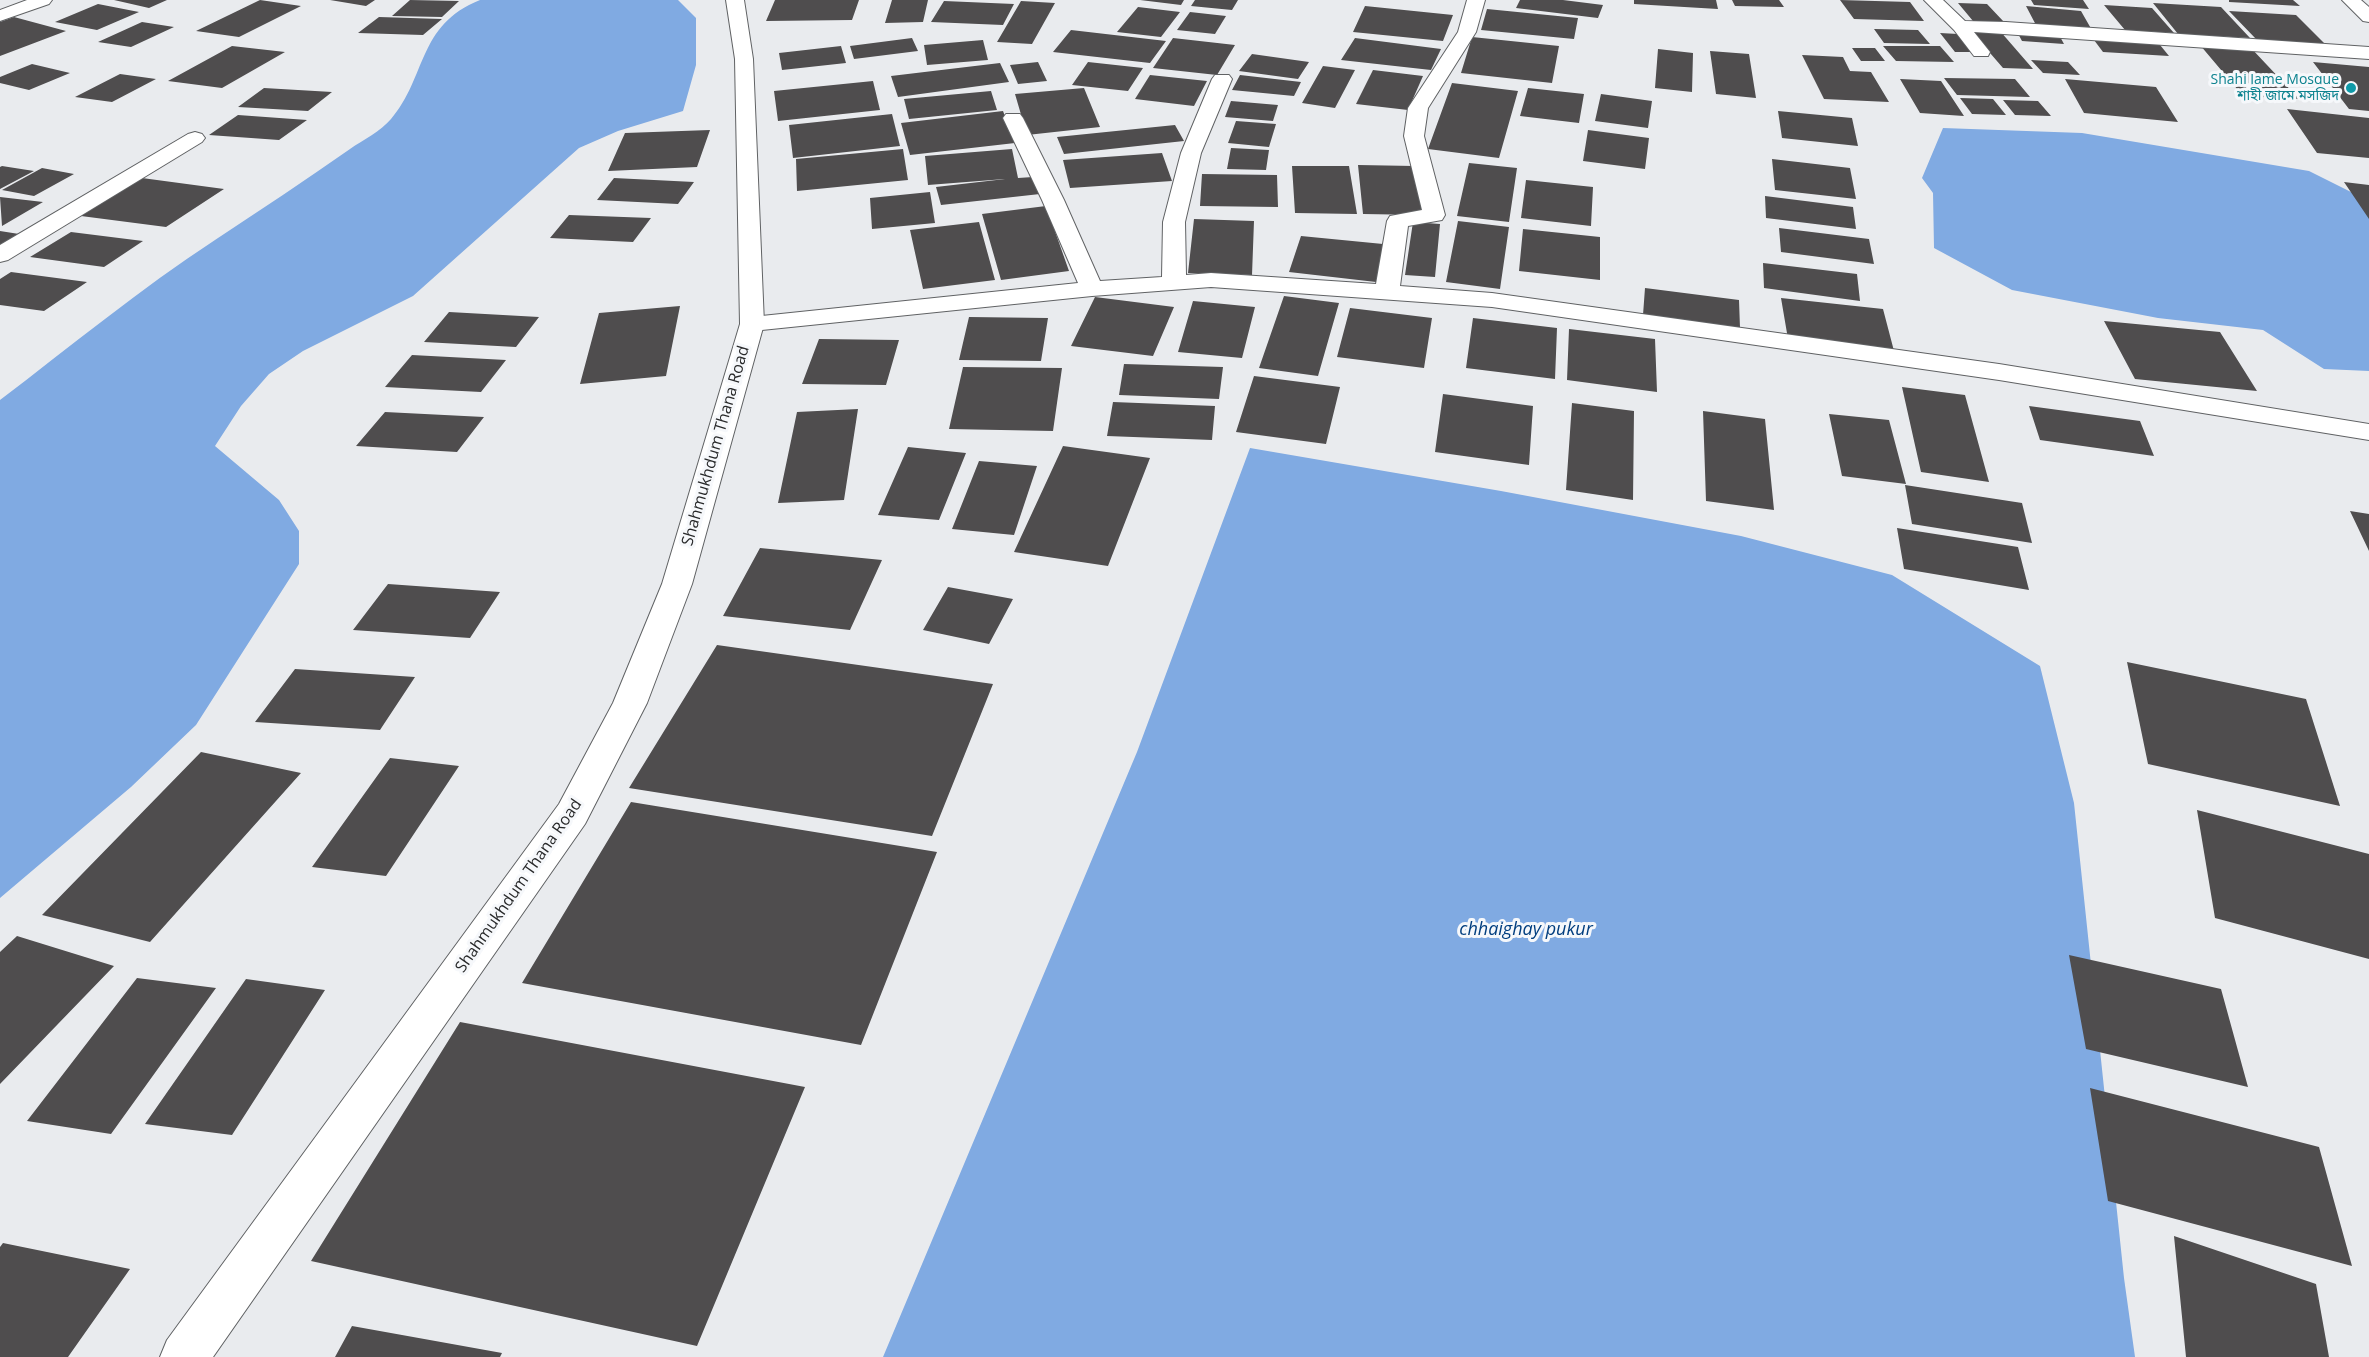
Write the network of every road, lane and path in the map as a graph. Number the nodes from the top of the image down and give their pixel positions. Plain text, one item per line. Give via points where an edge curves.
1 (43, 0) edge
2 (735, 0) edge
3 (1476, 0) edge
4 (1933, 0) edge
5 (2351, 0) edge
6 (0, 16) edge
7 (2369, 17) edge
8 (1960, 27) junction
9 (1981, 52) dead end
10 (2369, 53) edge
11 (1222, 79) dead end
12 (1013, 118) dead end
13 (195, 138) dead end
14 (0, 255) edge
15 (1174, 283) junction
16 (1092, 289) junction
17 (1388, 292) junction
18 (752, 324) junction
19 (2369, 432) edge
20 (184, 1357) edge

1 - 6 street
2 - 18 street, Shahmukhdum Thana Road via 744,59
3 - 17 street via 1467,32 1418,108 1414,136 1434,215 1398,221
4 - 8 street
5 - 7 street
8 - 9 street
8 - 10 street
11 - 15 street via 1191,153 1174,222
12 - 16 street
13 - 14 street
15 - 16 street
15 - 17 street via 1210,280
16 - 18 street
17 - 19 street via 1492,300 1999,372
18 - 20 street, Shahmukhdum Thana Road via 677,584 630,702 572,814

